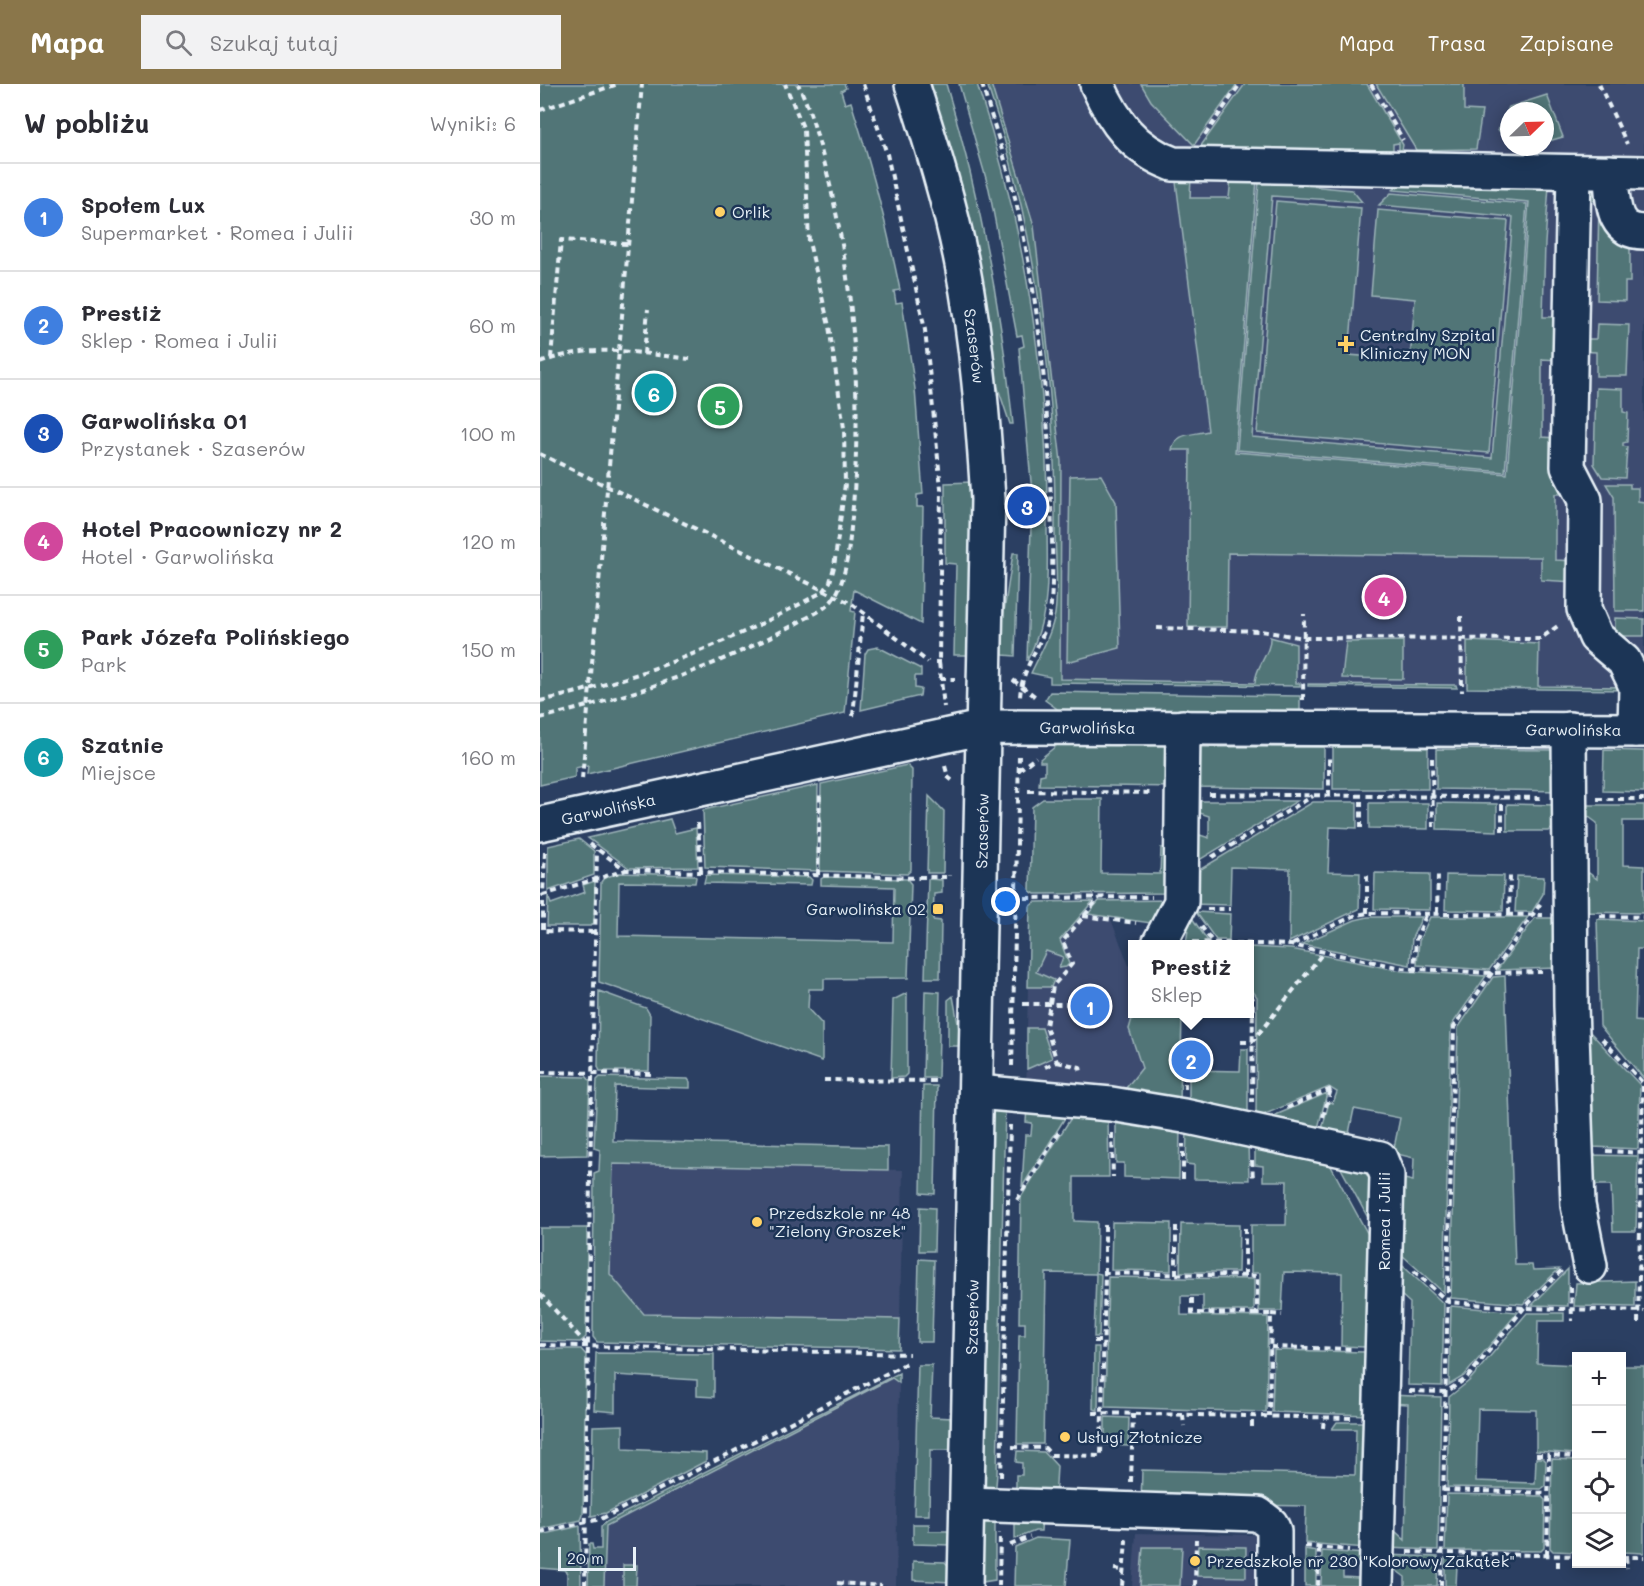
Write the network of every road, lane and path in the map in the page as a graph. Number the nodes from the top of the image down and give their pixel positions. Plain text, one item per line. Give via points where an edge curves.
1 (618, 84) edge
2 (642, 84) edge
3 (785, 84) edge
4 (798, 84) edge
5 (863, 84) edge
6 (912, 84) edge
7 (982, 84) edge
8 (1098, 84) edge
9 (1240, 84) edge
10 (1371, 84) edge
11 (1599, 84) edge
12 (540, 110) edge
13 (1201, 141) dead end
14 (1406, 144) dead end
15 (1636, 159) edge
16 (1574, 172) junction
17 (1610, 172) junction
18 (1644, 232) edge
19 (627, 244) junction
20 (648, 309) dead end
21 (618, 350) junction
22 (644, 354) junction
23 (551, 358) junction
24 (690, 359) dead end
25 (540, 363) edge
26 (540, 454) edge
27 (606, 487) junction
28 (824, 591) junction
29 (836, 596) junction
30 (863, 612) junction
31 (1304, 614) dead end
32 (1461, 616) dead end
33 (1157, 628) dead end
34 (1304, 638) junction
35 (1461, 638) junction
36 (1540, 639) dead end
37 (928, 662) dead end
38 (1024, 672) junction
39 (1029, 677) dead end
40 (1303, 684) dead end
41 (588, 690) junction
42 (1462, 692) dead end
43 (540, 701) edge
44 (587, 706) junction
45 (853, 716) dead end
46 (540, 718) edge
47 (985, 727) junction
48 (1183, 727) junction
49 (1569, 729) junction
50 (1640, 730) edge
51 (945, 734) junction
52 (1025, 740) junction
53 (1329, 747) dead end
54 (1431, 749) dead end
55 (1031, 767) dead end
56 (582, 779) dead end
57 (820, 780) dead end
58 (983, 786) junction
59 (1028, 791) dead end
60 (1164, 793) dead end
61 (1202, 794) dead end
62 (1313, 796) junction
63 (1329, 796) junction
64 (1361, 797) junction
65 (1432, 798) junction
66 (1502, 798) junction
67 (1544, 798) dead end
68 (1589, 798) dead end
69 (1644, 799) edge
70 (698, 823) dead end
71 (1361, 828) dead end
72 (1433, 829) dead end
73 (1502, 831) dead end
74 (543, 833) edge
75 (588, 842) dead end
76 (597, 850) junction
77 (1211, 858) dead end
78 (950, 867) dead end
79 (627, 870) junction
80 (701, 872) junction
81 (1367, 873) dead end
82 (1438, 875) dead end
83 (818, 876) junction
84 (1510, 876) dead end
85 (597, 877) junction
86 (543, 896) junction
87 (1163, 896) dead end
88 (1545, 896) dead end
89 (1025, 898) dead end
90 (1099, 898) junction
91 (541, 903) edge
92 (1366, 913) junction
93 (1427, 913) junction
94 (1437, 913) junction
95 (1509, 914) junction
96 (1533, 915) junction
97 (1552, 915) dead end
98 (1083, 916) junction
99 (1588, 916) dead end
100 (1644, 917) edge
101 (596, 932) junction
102 (1161, 937) edge
103 (1210, 940) edge
104 (1254, 943) edge
105 (1291, 945) junction
106 (1323, 952) junction
107 (1414, 970) junction
108 (1549, 971) dead end
109 (1491, 974) junction
110 (1023, 1004) dead end
111 (1050, 1004) junction
112 (1066, 1004) dead end
113 (1253, 1018) edge
114 (1596, 1032) dead end
115 (1241, 1042) dead end
116 (1252, 1042) junction
117 (1039, 1070) dead end
118 (540, 1072) edge
119 (592, 1073) junction
120 (652, 1074) dead end
121 (824, 1080) dead end
122 (937, 1081) dead end
123 (1644, 1084) edge
124 (977, 1092) junction
125 (1012, 1093) junction
126 (1252, 1109) dead end
127 (1277, 1112) dead end
128 (1065, 1123) dead end
129 (1321, 1123) dead end
130 (1112, 1130) dead end
131 (1184, 1140) dead end
132 (1595, 1151) dead end
133 (1643, 1153) edge
134 (1113, 1177) dead end
135 (1183, 1179) dead end
136 (1017, 1200) dead end
137 (1106, 1222) dead end
138 (1176, 1223) dead end
139 (1245, 1225) dead end
140 (1642, 1237) edge
141 (1407, 1265) dead end
142 (1630, 1266) dead end
143 (1639, 1266) junction
144 (1576, 1270) junction
145 (1105, 1273) junction
146 (1176, 1274) junction
147 (1245, 1276) junction
148 (540, 1294) edge
149 (1192, 1298) dead end
150 (1448, 1302) junction
151 (1524, 1308) junction
152 (1572, 1310) junction
153 (1638, 1311) junction
154 (1644, 1311) edge
155 (1257, 1314) junction
156 (1271, 1314) junction
157 (1282, 1315) dead end
158 (1572, 1321) dead end
159 (1638, 1323) dead end
160 (1094, 1341) dead end
161 (1103, 1341) junction
162 (540, 1346) edge
163 (589, 1346) junction
164 (1271, 1347) junction
165 (1362, 1349) dead end
166 (909, 1354) dead end
167 (909, 1362) dead end
168 (1399, 1391) dead end
169 (1446, 1392) junction
170 (1093, 1413) dead end
171 (1101, 1413) junction
172 (1133, 1414) junction
173 (1184, 1415) junction
174 (1252, 1416) junction
175 (1269, 1416) junction
176 (1324, 1417) junction
177 (1362, 1418) dead end
178 (1184, 1426) dead end
179 (1252, 1427) dead end
180 (1323, 1428) dead end
181 (1012, 1447) dead end
182 (1536, 1455) dead end
183 (1549, 1455) junction
184 (1572, 1457) edge
185 (1131, 1484) dead end
186 (1443, 1490) junction
187 (1548, 1493) junction
188 (967, 1504) junction
189 (1000, 1506) junction
190 (587, 1522) junction
191 (540, 1532) edge
192 (1036, 1534) dead end
193 (1196, 1534) dead end
194 (1115, 1540) dead end
195 (1010, 1545) dead end
196 (1305, 1546) dead end
197 (1318, 1549) junction
198 (1359, 1551) dead end
199 (1396, 1552) dead end
200 (1442, 1553) junction
201 (1491, 1554) junction
202 (1547, 1555) junction
203 (1558, 1555) junction
204 (1572, 1556) edge
205 (1626, 1557) edge
206 (1644, 1557) edge
207 (1626, 1564) edge
208 (1490, 1565) dead end
209 (1558, 1567) dead end
210 (1627, 1568) dead end
211 (1114, 1569) dead end
212 (1123, 1570) junction
213 (837, 1583) dead end
214 (585, 1586) edge
215 (876, 1586) edge
216 (882, 1586) edge
217 (965, 1586) edge
218 (999, 1586) edge
219 (1122, 1586) edge
220 (1195, 1586) edge
221 (1274, 1586) edge
222 (1318, 1586) edge
223 (1376, 1586) edge
224 (1441, 1586) edge

1 - 12 path
2 - 19 path
3 - 28 path via 804,130 806,224 829,326 844,428 842,510 834,567
4 - 29 path via 840,226 854,367 854,496 848,550
5 - 51 path via 887,154 925,330 941,488 940,662
6 - 47 street, Szaserów via 962,264 981,393 988,499
7 - 38 path via 1016,202 1034,300 1047,407 1050,612 1044,635
8 - 16 street via 1118,125 1155,157 1173,164
9 - 13 path
10 - 14 path
11 - 15 path via 1621,136
15 - 17 street
16 - 17 street
16 - 50 street via 1568,467 1585,500 1584,609 1596,637 1624,661 1632,677
17 - 18 street via 1616,216 1629,229
19 - 21 path
19 - 23 path via 561,240
20 - 22 path
21 - 22 path
21 - 23 path via 603,348
21 - 27 path
22 - 24 path
23 - 25 path
26 - 27 path
27 - 28 path
27 - 41 path
28 - 29 path
28 - 41 path via 724,641
29 - 30 path
29 - 44 path via 828,605 785,630 708,666
30 - 37 path
30 - 45 path
31 - 34 path
32 - 35 path
33 - 34 path via 1261,631
34 - 35 path
34 - 40 path
35 - 36 path
35 - 42 path
38 - 39 path
38 - 52 path via 1020,684
41 - 43 path
41 - 44 path
44 - 46 path
44 - 56 path
47 - 51 street, Garwolińska
47 - 52 street, Garwolińska
47 - 58 street, Szaserów
48 - 49 street, Garwolińska
48 - 52 street, Garwolińska
48 - 102 street via 1181,902
49 - 50 street, Garwolińska
49 - 144 street
51 - 58 path via 948,777 960,785
51 - 74 street, Garwolińska
52 - 55 path
52 - 125 path
53 - 63 path
54 - 65 path
57 - 83 path
58 - 124 street, Szaserów
59 - 60 path
61 - 62 path
62 - 63 path
62 - 77 path
63 - 64 path
64 - 65 path
64 - 71 path
65 - 66 path
65 - 72 path
66 - 67 path
66 - 73 path
68 - 69 path
70 - 80 path
74 - 86 path
75 - 76 path
76 - 79 path
76 - 85 path
78 - 83 path via 949,877
79 - 80 path
79 - 85 path
80 - 83 path
81 - 92 path
82 - 94 path
84 - 95 path
85 - 86 path
85 - 101 path
86 - 91 path
87 - 90 path
88 - 96 path
89 - 90 path
90 - 98 path
91 - 101 path via 543,931
92 - 93 path
92 - 105 path
93 - 94 path
93 - 107 path via 1416,939
94 - 95 path
95 - 96 path
96 - 97 path
96 - 109 path
98 - 102 path
98 - 111 path via 1063,941 1071,964 1053,986
99 - 100 path
101 - 119 path
102 - 103 path
104 - 105 path
105 - 106 path
106 - 107 path
106 - 116 path
107 - 109 path
108 - 109 path
109 - 150 path via 1454,1027
110 - 111 path
111 - 112 path
111 - 117 path via 1046,1026 1057,1062
113 - 116 path
114 - 123 path
115 - 116 path
116 - 126 path
118 - 119 path
119 - 120 path
119 - 163 path
121 - 122 path
123 - 133 path
124 - 125 street, Romea i Julii
124 - 188 street, Szaserów
125 - 189 path
125 - 223 street, Romea i Julii via 1184,1116 1380,1158 1387,1175
127 - 129 path via 1331,1089
128 - 136 path
130 - 134 path
131 - 135 path
132 - 133 path
133 - 140 path
137 - 145 path
138 - 146 path
139 - 147 path
140 - 143 path
141 - 150 path
142 - 143 path
143 - 153 path
144 - 151 path
144 - 152 path
145 - 146 path
145 - 161 path
146 - 147 path
147 - 155 path via 1257,1276
148 - 163 path
149 - 155 path via 1192,1313
150 - 151 path
150 - 169 path
151 - 152 path
151 - 169 path via 1467,1378
152 - 153 path
152 - 158 path
153 - 154 path
153 - 159 path
155 - 156 path
156 - 157 path
156 - 164 path
160 - 161 path
161 - 171 path
162 - 163 path
163 - 166 path
163 - 190 path
164 - 165 path
164 - 175 path
167 - 190 path via 601,1519
168 - 169 path
169 - 186 path
170 - 171 path
171 - 172 path
171 - 181 path via 1101,1456 1051,1455 1045,1448
172 - 173 path
172 - 185 path
173 - 174 path
173 - 178 path
174 - 175 path
174 - 179 path
175 - 176 path
176 - 177 path
176 - 180 path
182 - 183 path
183 - 184 path
183 - 187 path
186 - 187 path
186 - 200 path
187 - 202 path
188 - 189 street
188 - 217 street, Szaserów
189 - 218 path
189 - 221 street via 1258,1514 1274,1531
190 - 191 path
190 - 214 path
192 - 195 path
193 - 220 path
194 - 212 path via 1126,1541
196 - 197 path
197 - 198 path
197 - 222 path
199 - 200 path
200 - 201 path
200 - 224 path
201 - 202 path
201 - 208 path
202 - 203 path
203 - 204 path
203 - 209 path
205 - 206 path
207 - 210 path
211 - 212 path
212 - 219 path
213 - 215 path
215 - 216 path

